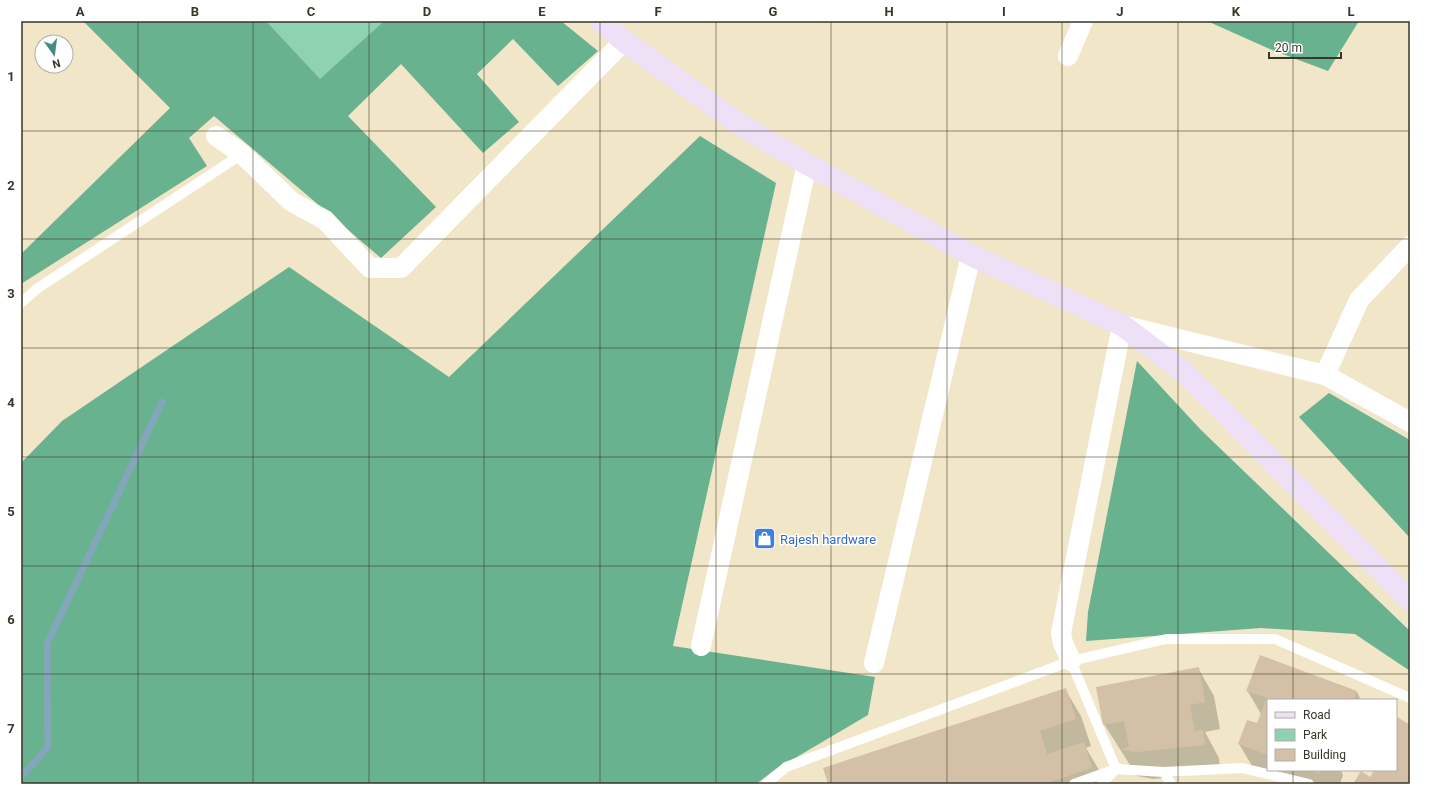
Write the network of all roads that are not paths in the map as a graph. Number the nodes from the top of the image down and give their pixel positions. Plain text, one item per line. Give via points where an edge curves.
1 (601, 21) edge
2 (1083, 21) edge
3 (624, 40) junction
4 (1068, 56) dead end
5 (216, 136) dead end
6 (242, 154) junction
7 (807, 164) junction
8 (1410, 246) edge
9 (971, 255) junction
10 (21, 303) edge
11 (1122, 325) junction
12 (1324, 375) junction
13 (1410, 422) edge
14 (1410, 600) edge
15 (702, 646) dead end
16 (1071, 661) junction
17 (874, 663) dead end
18 (1410, 698) edge
19 (1116, 769) junction
20 (1164, 772) junction
21 (766, 784) edge
22 (1074, 784) edge
23 (1101, 784) edge
24 (1171, 784) edge
25 (1309, 784) edge

1 - 3 street
2 - 4 street
3 - 6 street via 401,268 370,268 325,220 292,202
3 - 7 street via 739,124
5 - 6 street
6 - 10 lane via 45,283
7 - 9 street
7 - 15 street
8 - 12 street via 1358,300
9 - 11 street
9 - 17 street
11 - 12 street
11 - 14 street via 1184,372
11 - 16 street via 1061,634
12 - 13 street
16 - 18 lane via 1166,640 1275,639
16 - 19 lane
16 - 21 lane via 786,767
19 - 20 lane
19 - 22 lane
19 - 23 lane
20 - 24 lane
20 - 25 lane via 1242,768

